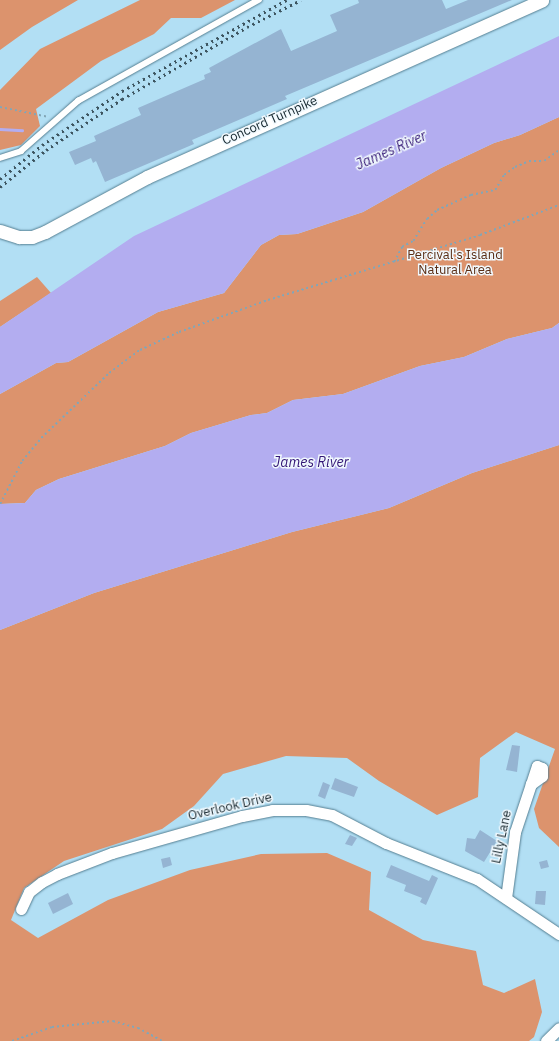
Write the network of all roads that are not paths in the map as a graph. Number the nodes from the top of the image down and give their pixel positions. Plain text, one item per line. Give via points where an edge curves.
1 (259, 0) edge
2 (542, 0) edge
3 (0, 158) edge
4 (0, 231) edge
5 (531, 784) dead end
6 (506, 898) junction
7 (21, 910) dead end
8 (559, 934) edge
9 (559, 1028) edge
10 (546, 1041) edge

1 - 3 lane via 78,101 21,151
2 - 4 street, Concord Turnpike via 147,177 45,232 32,237 19,237
5 - 6 street, Lilly Lane via 515,832
6 - 7 street, Overlook Drive via 473,877 386,843 332,815 289,809 234,818 112,854 57,874 29,892
6 - 8 street, Overlook Drive
9 - 10 street

